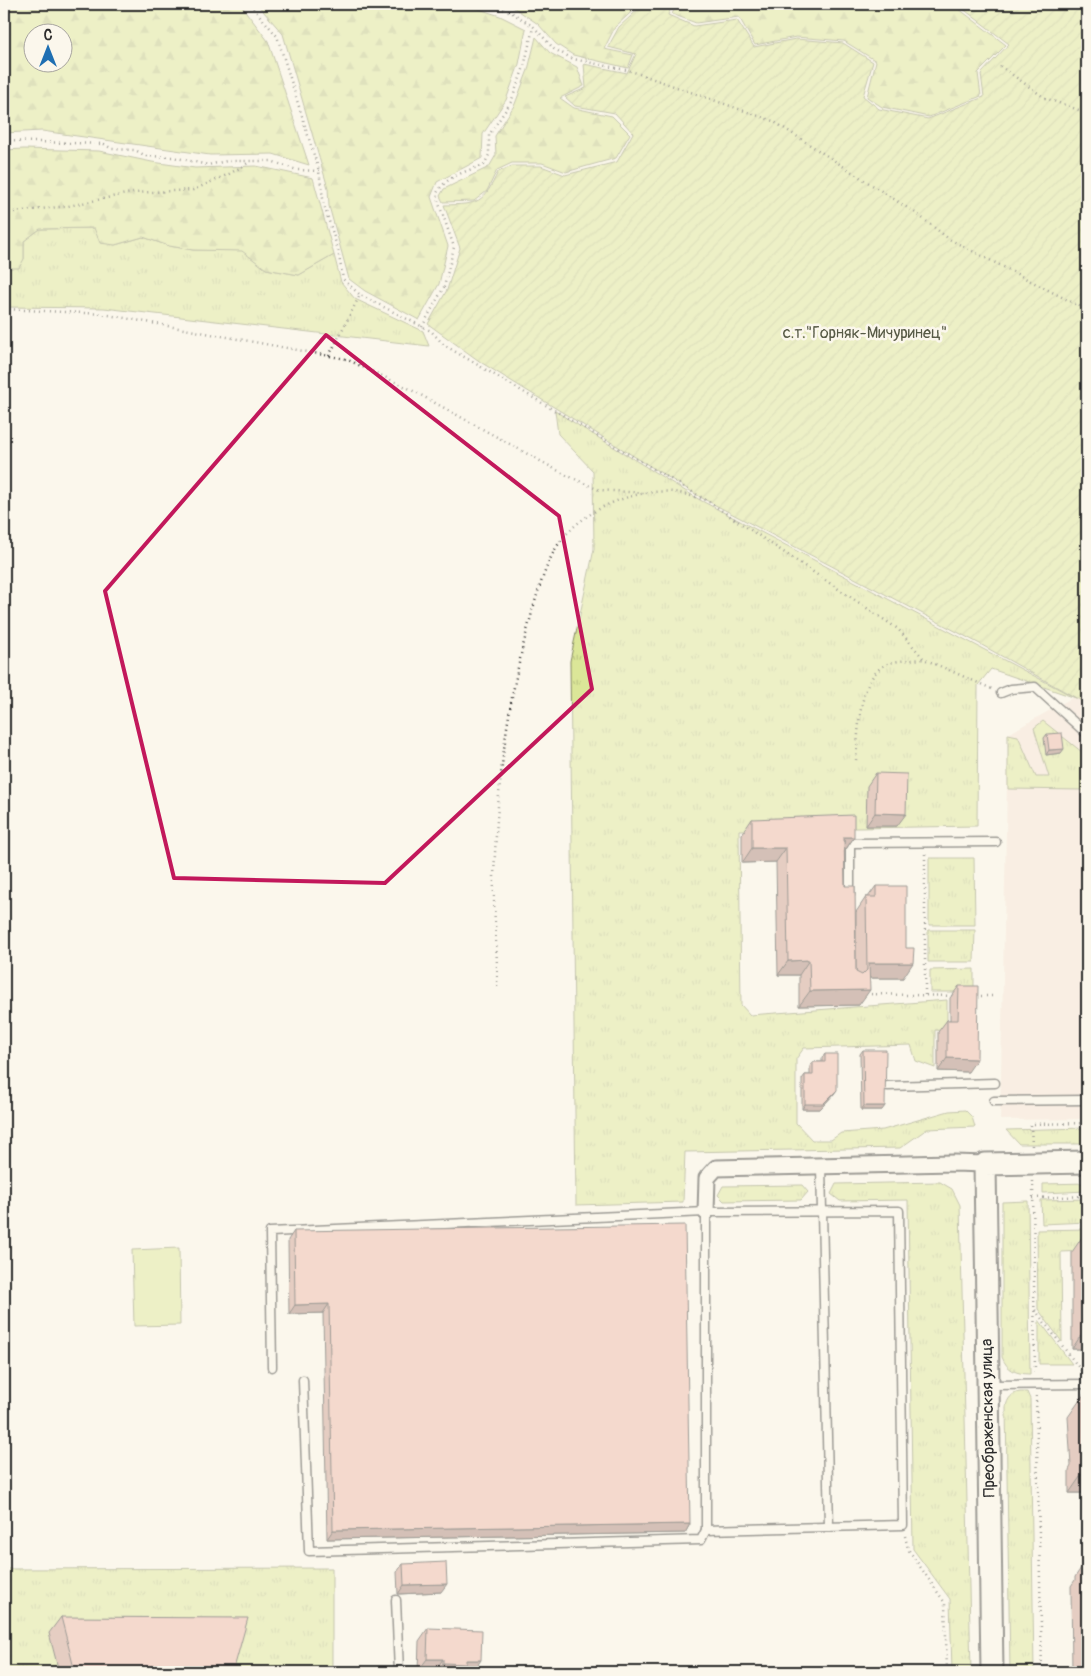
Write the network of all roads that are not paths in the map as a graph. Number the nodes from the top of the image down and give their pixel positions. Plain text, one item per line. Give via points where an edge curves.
1 (1001, 693) road end
2 (1087, 734) edge
3 (996, 842) dead end
4 (850, 900) edge
5 (995, 1083) dead end
6 (888, 1086) dead end
7 (1087, 1100) edge
8 (994, 1101) dead end
9 (1087, 1162) edge
10 (986, 1164) junction
11 (821, 1166) junction
12 (821, 1210) junction
13 (706, 1212) junction
14 (272, 1368) dead end
15 (304, 1380) dead end
16 (1087, 1384) edge
17 (987, 1385) junction
18 (829, 1528) junction
19 (706, 1530) junction
20 (396, 1600) dead end
21 (399, 1672) edge
22 (992, 1672) edge

1 - 2 lane via 1034,687
3 - 4 lane via 850,843
5 - 6 lane
7 - 8 lane
9 - 10 main road
10 - 11 street
10 - 17 main road, Преображенская улица
11 - 12 lane
11 - 13 street via 716,1168 706,1178
12 - 13 lane
12 - 18 lane
12 - 18 lane via 899,1211 903,1525
13 - 14 lane via 270,1232
13 - 19 lane
15 - 19 lane via 308,1551 701,1540
16 - 17 lane
17 - 22 main road, Преображенская улица
18 - 19 lane
20 - 21 lane

